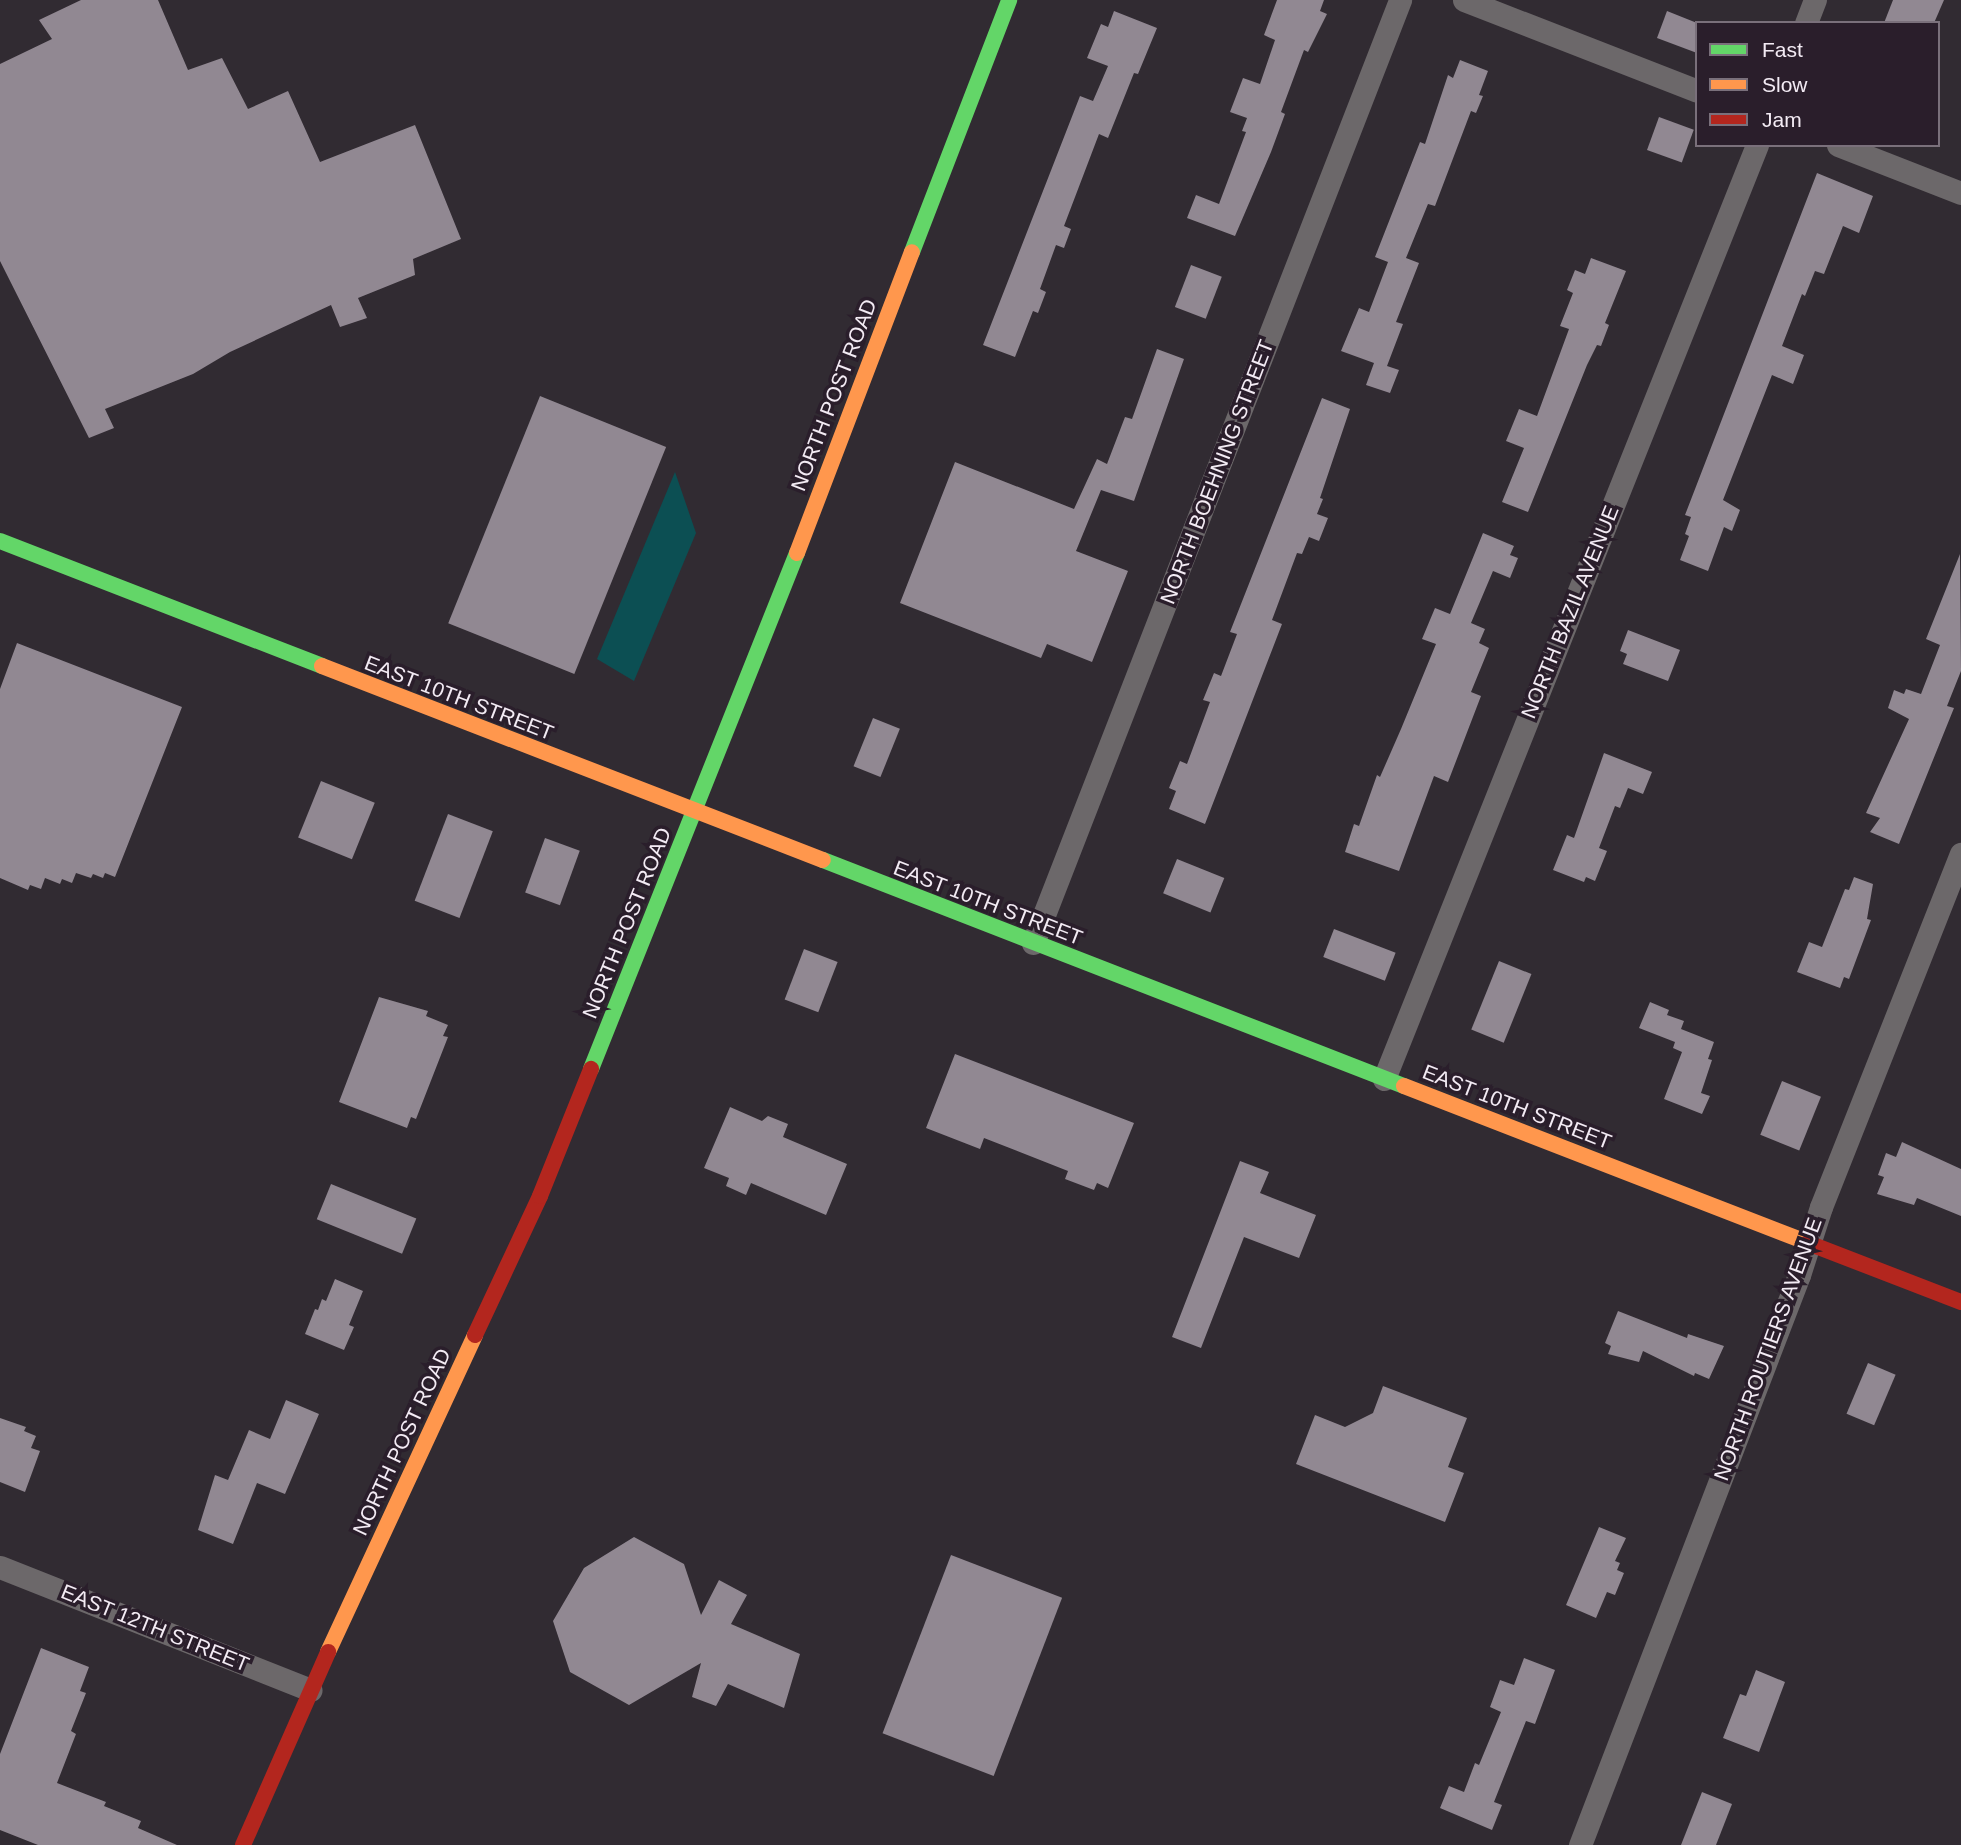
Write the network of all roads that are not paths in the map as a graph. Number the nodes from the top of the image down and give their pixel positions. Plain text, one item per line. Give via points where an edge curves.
1 (1009, 0) edge
2 (1400, 0) edge
3 (1464, 0) edge
4 (1815, 0) edge
5 (1806, 21) edge
6 (1695, 89) edge
7 (1756, 147) edge
8 (1843, 147) edge
9 (1961, 193) edge
10 (0, 541) edge
11 (695, 812) junction
12 (1961, 854) edge
13 (1033, 943) junction
14 (1384, 1079) junction
15 (1810, 1243) junction
16 (1961, 1303) edge
17 (0, 1567) edge
18 (310, 1690) junction
19 (243, 1845) edge
20 (1580, 1845) edge

1 - 11 main road, NORTH POST ROAD
2 - 13 street, NORTH BOEHNING STREET
3 - 6 street
4 - 5 street
7 - 14 street, NORTH BAZIL AVENUE
8 - 9 street
10 - 11 main road, EAST 10TH STREET
11 - 13 main road, EAST 10TH STREET
11 - 18 main road, NORTH POST ROAD via 540,1196
12 - 15 street, NORTH ROUTIERS AVENUE
13 - 14 main road, EAST 10TH STREET
14 - 15 main road, EAST 10TH STREET
15 - 16 main road, EAST 10TH STREET
15 - 20 street, NORTH ROUTIERS AVENUE
17 - 18 street, EAST 12TH STREET
18 - 19 main road, NORTH POST ROAD

